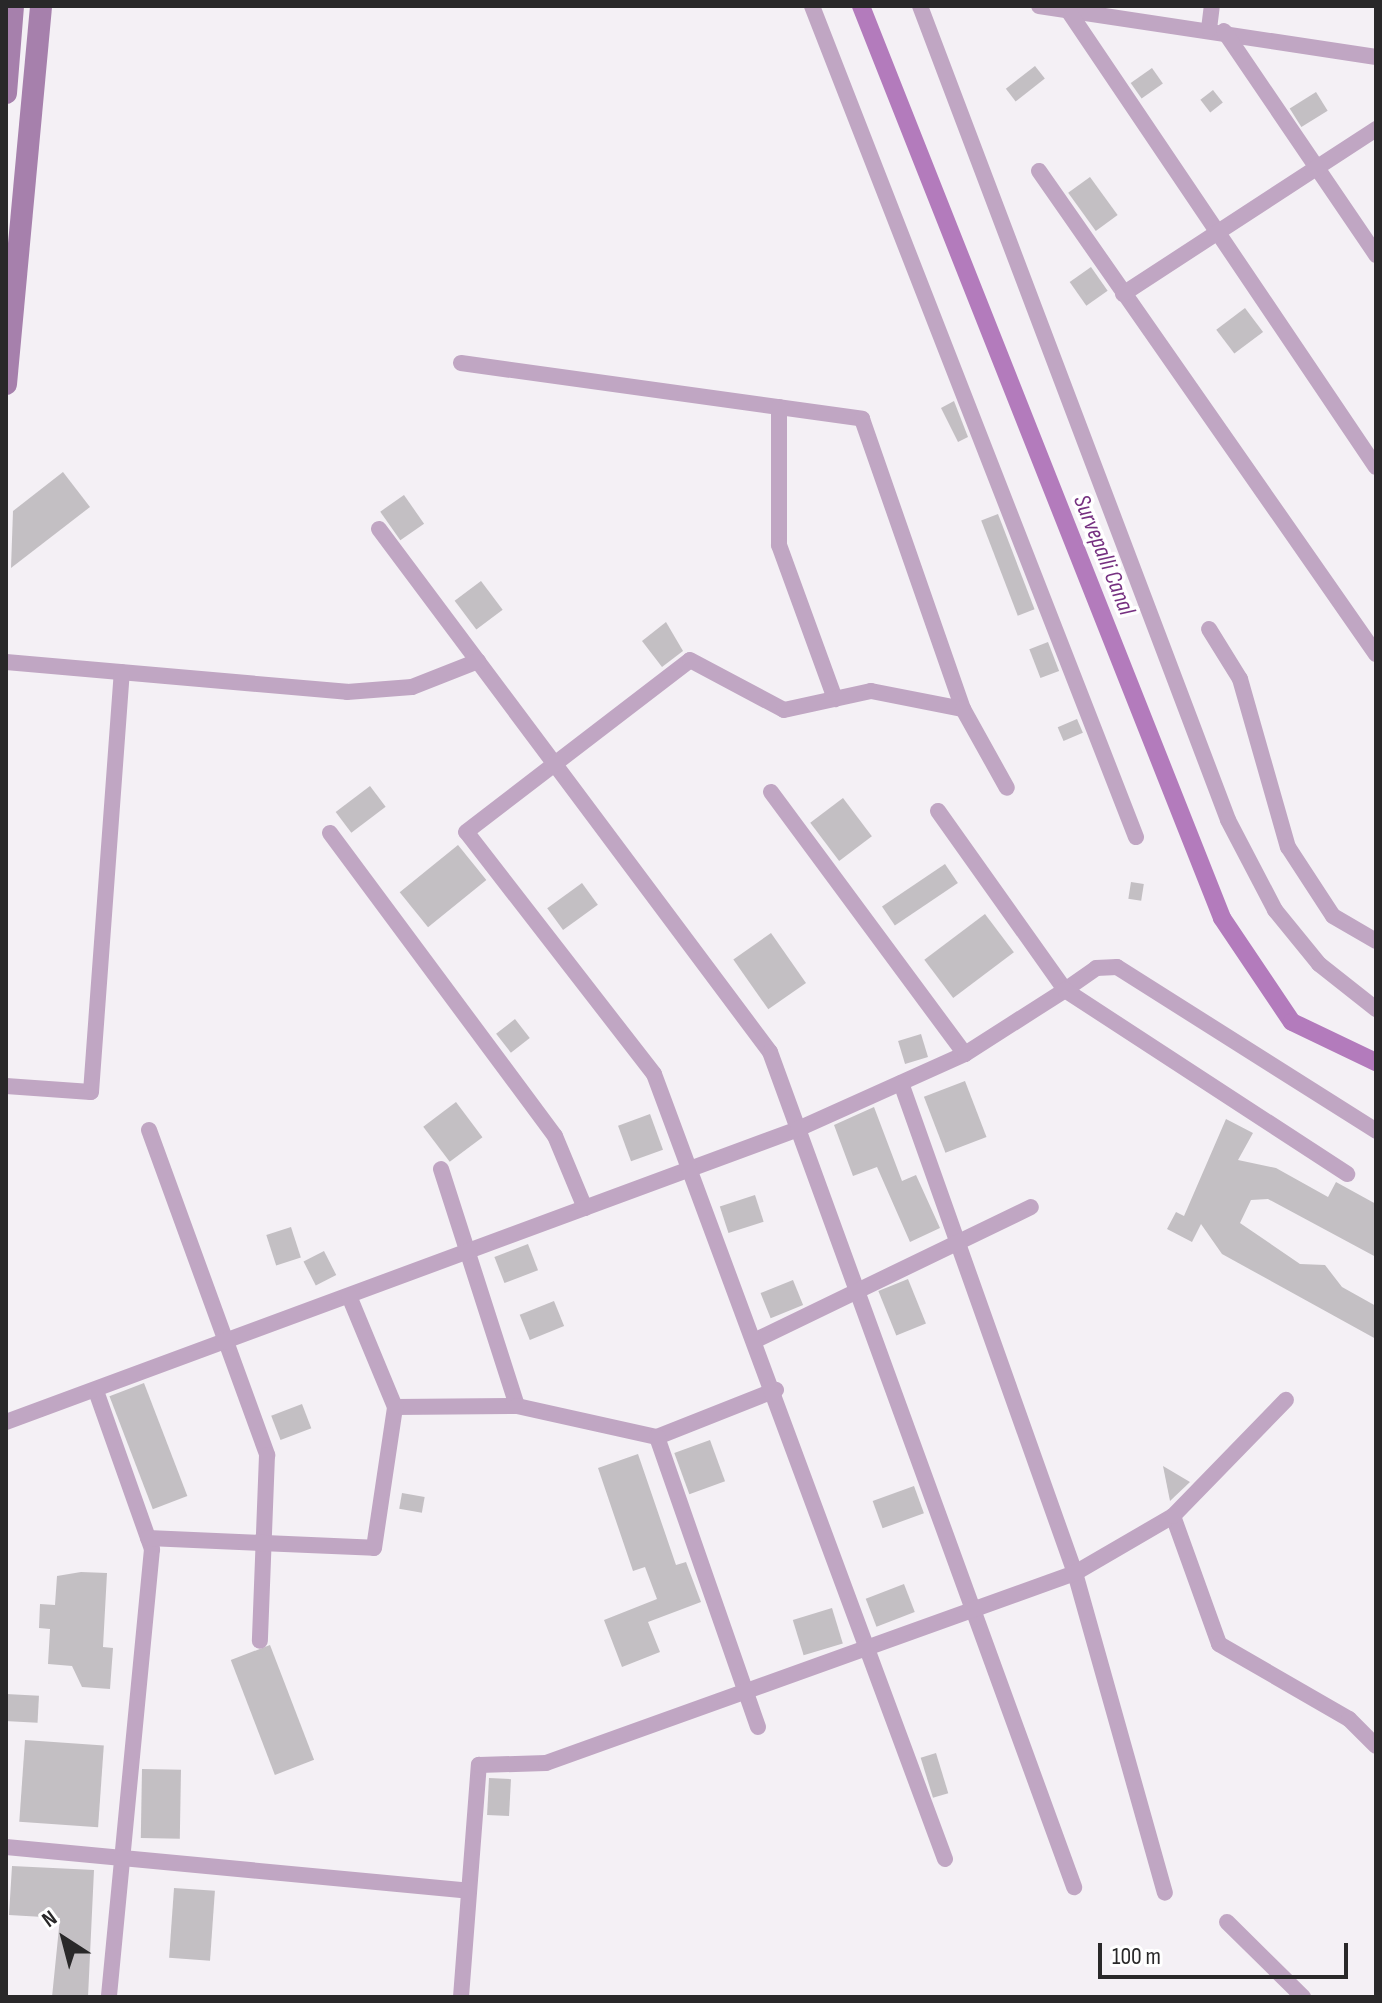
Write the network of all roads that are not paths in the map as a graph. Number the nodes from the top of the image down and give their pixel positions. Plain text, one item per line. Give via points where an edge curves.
1 (13, 6) edge
2 (41, 6) edge
3 (812, 6) edge
4 (920, 6) edge
5 (1039, 6) edge
6 (1212, 6) edge
7 (1065, 8) edge
8 (1216, 30) junction
9 (1376, 57) edge
10 (6, 93) edge
11 (1376, 129) edge
12 (1314, 164) junction
13 (1039, 171) dead end
14 (15, 186) edge
15 (1215, 229) junction
16 (1376, 255) edge
17 (1123, 294) junction
18 (461, 363) dead end
19 (6, 384) edge
20 (779, 407) junction
21 (1376, 467) edge
22 (379, 529) dead end
23 (1209, 629) dead end
24 (1376, 654) edge
25 (478, 661) junction
26 (6, 662) edge
27 (122, 672) junction
28 (835, 699) junction
29 (963, 709) junction
30 (558, 765) junction
31 (1007, 788) dead end
32 (771, 792) dead end
33 (938, 811) dead end
34 (330, 833) dead end
35 (1136, 837) dead end
36 (1376, 941) edge
37 (1065, 990) junction
38 (1376, 1009) edge
39 (965, 1054) junction
40 (901, 1083) junction
41 (6, 1086) edge
42 (798, 1129) junction
43 (149, 1130) dead end
44 (1376, 1131) edge
45 (441, 1169) dead end
46 (689, 1169) junction
47 (1347, 1174) dead end
48 (1031, 1207) dead end
49 (585, 1208) junction
50 (956, 1243) junction
51 (471, 1251) junction
52 (855, 1292) junction
53 (349, 1296) junction
54 (758, 1339) junction
55 (226, 1342) junction
56 (776, 1390) junction
57 (96, 1391) junction
58 (1286, 1400) dead end
59 (517, 1406) junction
60 (395, 1407) junction
61 (6, 1422) edge
62 (657, 1437) junction
63 (1173, 1516) junction
64 (148, 1538) junction
65 (261, 1543) junction
66 (1075, 1573) junction
67 (969, 1610) junction
68 (260, 1641) dead end
69 (866, 1646) junction
70 (740, 1692) junction
71 (758, 1727) dead end
72 (1376, 1746) edge
73 (6, 1847) edge
74 (119, 1858) junction
75 (945, 1859) dead end
76 (1074, 1887) dead end
77 (469, 1891) junction
78 (1165, 1893) dead end
79 (1227, 1922) dead end
80 (109, 1997) edge
81 (461, 1997) edge
82 (1303, 1997) edge

1 - 10 main road
2 - 14 main road
3 - 35 street
4 - 38 street via 1228,820 1275,910 1319,964
5 - 7 street
6 - 8 street
7 - 8 street
7 - 15 street
8 - 9 street
8 - 12 street
11 - 12 street
12 - 15 street
12 - 16 street
13 - 17 street
14 - 19 main road
15 - 17 street
15 - 21 street
17 - 24 street
18 - 20 street
20 - 28 street via 779,545
20 - 29 street via 862,419
22 - 25 street
23 - 36 street via 1240,679 1288,847 1333,916
25 - 27 street via 412,687 347,692
25 - 30 street
26 - 27 street
27 - 41 street via 91,1092
28 - 29 street via 871,691
28 - 30 street via 784,710 690,660
29 - 31 street
30 - 42 street via 770,1052
30 - 46 street via 466,832 654,1074
32 - 39 street
33 - 37 street
34 - 49 street via 555,1136
37 - 39 street
37 - 44 street via 1096,968 1117,967
37 - 47 street
39 - 40 street
40 - 42 street
40 - 50 street
42 - 46 street
42 - 52 street
43 - 55 street
45 - 51 street
46 - 49 street
46 - 54 street
48 - 50 street
49 - 51 street
50 - 52 street
50 - 66 street
51 - 53 street
51 - 59 street
52 - 54 street
52 - 67 street
53 - 55 street
53 - 60 street
54 - 56 street
55 - 57 street
55 - 65 street via 267,1455
56 - 62 street
56 - 69 street
57 - 61 street
57 - 64 street
58 - 63 street
59 - 60 street
59 - 62 street
60 - 65 street via 374,1548
62 - 70 street
63 - 66 street
63 - 72 street via 1219,1644 1349,1719
64 - 65 street
64 - 74 street
65 - 68 street
66 - 67 street
66 - 78 street
67 - 69 street
67 - 76 street
69 - 70 street
69 - 75 street
70 - 71 street
70 - 77 street via 546,1763 479,1765
73 - 74 street
74 - 77 street
74 - 80 street
77 - 81 street
79 - 82 street

